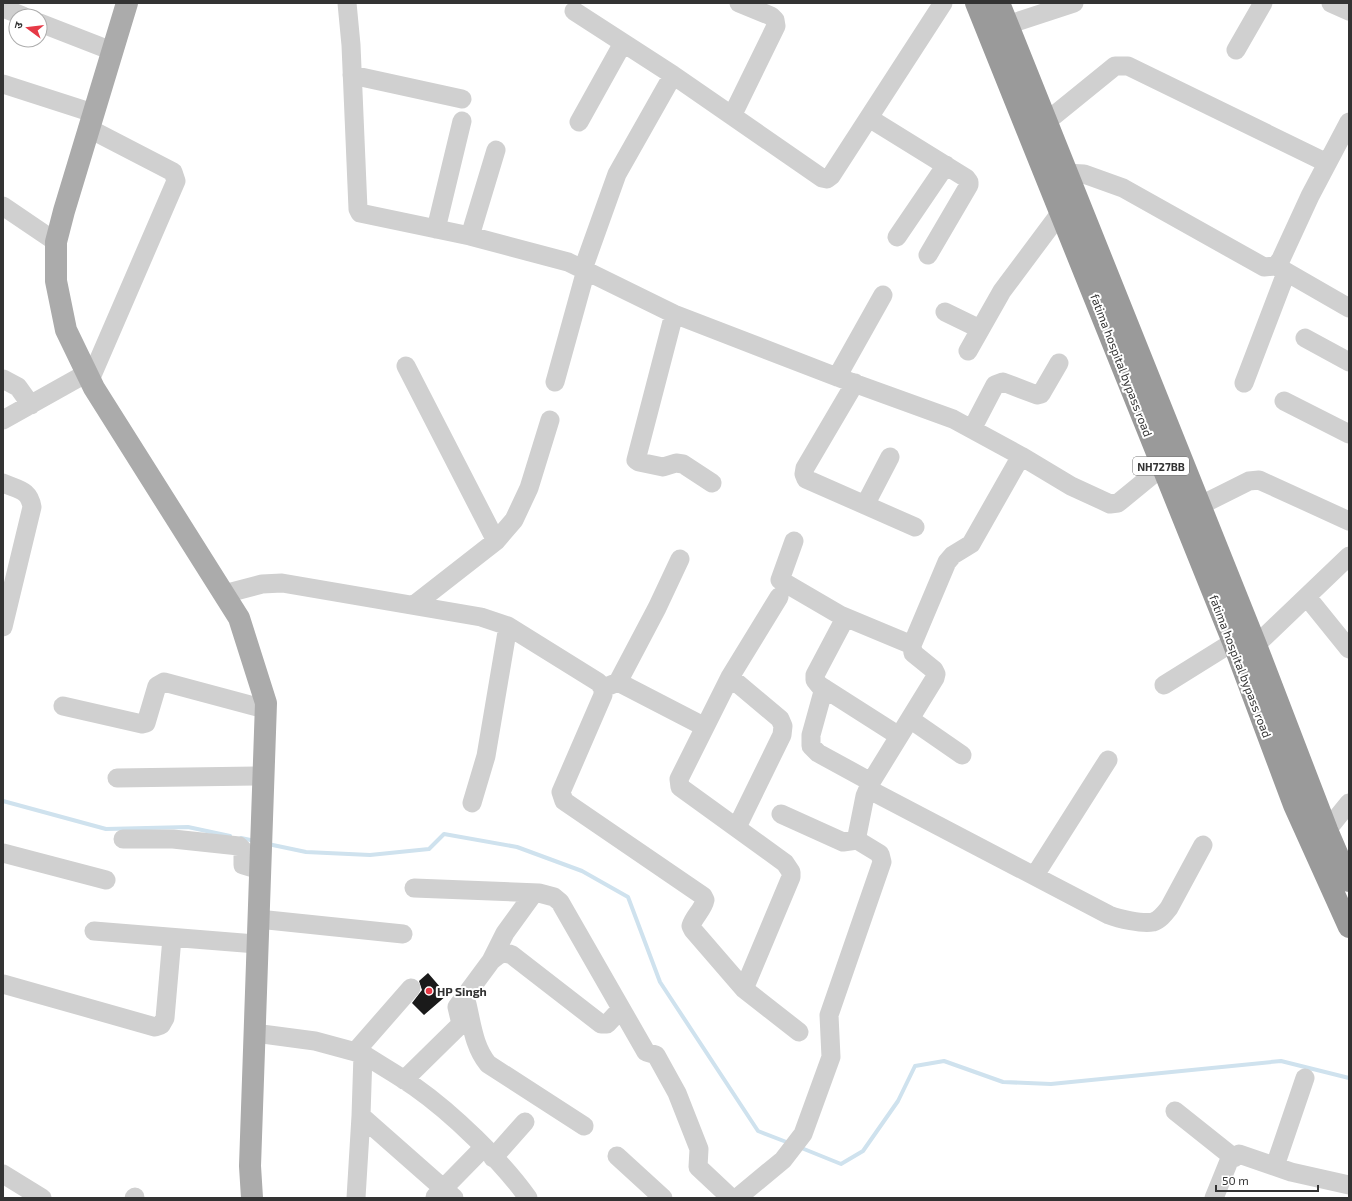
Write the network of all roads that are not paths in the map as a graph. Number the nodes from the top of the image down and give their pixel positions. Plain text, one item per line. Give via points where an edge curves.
1 (127, 3) edge
2 (347, 3) edge
3 (739, 3) edge
4 (943, 3) edge
5 (976, 3) edge
6 (998, 3) edge
7 (1074, 3) edge
8 (1263, 3) edge
9 (1331, 3) edge
10 (574, 10) dead end
11 (1349, 11) edge
12 (48, 26) edge
13 (998, 29) junction
14 (623, 43) junction
15 (1236, 50) dead end
16 (112, 51) junction
17 (352, 75) junction
18 (673, 75) junction
19 (3, 84) edge
20 (462, 99) dead end
21 (732, 116) junction
22 (869, 118) junction
23 (90, 120) junction
24 (462, 121) dead end
25 (579, 122) dead end
26 (1046, 122) junction
27 (1349, 122) edge
28 (1344, 145) edge
29 (496, 150) dead end
30 (1327, 163) junction
31 (946, 165) junction
32 (1065, 173) junction
33 (3, 206) edge
34 (1061, 212) junction
35 (436, 229) junction
36 (470, 236) junction
37 (897, 237) dead end
38 (56, 242) junction
39 (928, 255) dead end
40 (1281, 269) junction
41 (584, 270) junction
42 (883, 295) dead end
43 (1349, 308) edge
44 (946, 312) dead end
45 (674, 314) junction
46 (980, 329) junction
47 (1305, 338) dead end
48 (968, 351) dead end
49 (1349, 362) edge
50 (1059, 363) dead end
51 (406, 366) dead end
52 (88, 377) junction
53 (3, 379) edge
54 (846, 380) junction
55 (555, 382) dead end
56 (1244, 383) dead end
57 (1284, 401) dead end
58 (31, 405) junction
59 (1153, 419) junction
60 (3, 420) edge
61 (550, 420) dead end
62 (972, 429) junction
63 (1349, 434) edge
64 (1021, 456) junction
65 (890, 457) dead end
66 (1162, 467) junction
67 (3, 483) edge
68 (712, 483) dead end
69 (865, 505) junction
70 (1199, 506) junction
71 (1349, 521) edge
72 (916, 526) dead end
73 (496, 541) junction
74 (794, 541) dead end
75 (1349, 556) edge
76 (680, 559) dead end
77 (224, 594) junction
78 (779, 597) dead end
79 (1307, 597) junction
80 (414, 605) junction
81 (840, 615) junction
82 (508, 626) junction
83 (3, 627) edge
84 (1233, 642) junction
85 (912, 645) junction
86 (1256, 645) junction
87 (1349, 649) edge
88 (730, 677) junction
89 (610, 685) junction
90 (1164, 685) dead end
91 (824, 688) junction
92 (63, 706) dead end
93 (266, 709) junction
94 (910, 719) junction
95 (705, 727) junction
96 (899, 736) junction
97 (962, 755) dead end
98 (1108, 760) dead end
99 (117, 778) dead end
100 (262, 784) junction
101 (869, 786) junction
102 (472, 803) dead end
103 (1349, 803) edge
104 (781, 814) dead end
105 (737, 827) junction
106 (1327, 830) junction
107 (124, 839) dead end
108 (857, 840) junction
109 (1203, 846) dead end
110 (3, 853) edge
111 (260, 867) junction
112 (1035, 875) junction
113 (106, 880) dead end
114 (1349, 881) edge
115 (414, 888) dead end
116 (534, 893) junction
117 (258, 919) junction
118 (1349, 927) edge
119 (94, 931) dead end
120 (403, 934) dead end
121 (172, 938) junction
122 (257, 944) junction
123 (491, 961) junction
124 (3, 984) edge
125 (411, 988) dead end
126 (744, 989) junction
127 (465, 997) junction
128 (621, 1009) junction
129 (799, 1032) dead end
130 (254, 1033) junction
131 (359, 1053) junction
132 (1305, 1078) dead end
133 (404, 1080) junction
134 (1175, 1111) dead end
135 (361, 1116) junction
136 (525, 1122) dead end
137 (584, 1126) dead end
138 (488, 1153) junction
139 (617, 1156) dead end
140 (1234, 1158) junction
141 (1275, 1166) junction
142 (6, 1182) edge
143 (1349, 1185) edge
144 (444, 1195) edge
145 (42, 1198) edge
146 (252, 1198) edge
147 (356, 1198) edge
148 (528, 1198) edge
149 (663, 1198) edge
150 (731, 1198) edge
151 (737, 1198) edge
152 (1214, 1198) edge

1 - 16 main road
2 - 17 street
3 - 21 street via 771,16 776,26
4 - 22 street
5 - 13 highway, fatima hospital bypass road / NH727BB
6 - 13 highway, fatima hospital bypass road / NH727BB
7 - 13 street
8 - 15 street
9 - 11 street
10 - 14 street
12 - 16 street
13 - 26 highway, fatima hospital bypass road / NH727BB
13 - 34 highway, fatima hospital bypass road / NH727BB
14 - 18 street
14 - 25 street
16 - 23 main road
17 - 20 street
17 - 35 street via 360,213
18 - 21 street
18 - 41 street via 617,174
19 - 23 street
21 - 22 street via 827,179
22 - 31 street
23 - 38 main road
23 - 52 street via 172,172 176,181
24 - 35 street
26 - 30 street via 1114,66 1121,64
26 - 32 highway, fatima hospital bypass road / NH727BB
27 - 28 street
28 - 30 street
29 - 36 street
30 - 40 street via 1281,259
31 - 37 street
31 - 39 street via 966,178 969,185
32 - 40 street via 1084,174 1123,188 1264,268
32 - 59 highway, fatima hospital bypass road / NH727BB
33 - 38 street
34 - 46 street via 1002,291
34 - 59 highway, fatima hospital bypass road / NH727BB
35 - 36 street
36 - 41 street via 560,259
38 - 52 main road via 56,281 66,330
40 - 43 street
40 - 56 street
41 - 45 street
41 - 55 street
42 - 54 street
44 - 46 street
45 - 54 street
45 - 68 street via 636,460 663,467 676,463 684,464
46 - 48 street
47 - 49 street
50 - 62 street via 1041,394 1034,396 998,382
51 - 73 street
52 - 58 street
52 - 77 main road
53 - 58 street via 18,388
54 - 62 street via 944,415
54 - 69 street via 804,474 806,479
57 - 63 street
58 - 60 street
59 - 66 highway, fatima hospital bypass road / NH727BB
59 - 70 highway, fatima hospital bypass road / NH727BB
61 - 73 street via 524,501 514,520
62 - 64 street
64 - 66 street via 1070,486 1114,505
64 - 85 street via 971,544 947,562
65 - 69 street
66 - 84 highway, fatima hospital bypass road / NH727BB
67 - 83 street via 27,494 31,499 32,508
69 - 72 street
70 - 71 street via 1249,481 1259,480
70 - 86 highway, fatima hospital bypass road / NH727BB
73 - 80 street
74 - 81 street via 780,580
75 - 79 street
76 - 89 street via 657,608
77 - 80 street via 262,584 282,583
77 - 93 main road via 239,618
78 - 88 street
79 - 86 street
79 - 87 street
80 - 82 street via 481,617
81 - 85 street
81 - 91 street via 842,624 815,675 815,680
82 - 89 street via 598,682
82 - 102 street via 486,756
84 - 90 street
84 - 118 highway, fatima hospital bypass road / NH727BB via 1294,805
85 - 94 street via 913,653 936,674
86 - 106 highway, fatima hospital bypass road / NH727BB
88 - 95 street
88 - 105 street via 780,719 783,726 782,735
89 - 95 street
89 - 126 street via 561,792 561,797 703,896 704,905 691,926
91 - 96 street
91 - 101 street via 811,735 811,746
92 - 93 street via 142,724 146,723 157,686 164,682
93 - 100 main road
94 - 96 street
94 - 97 street
95 - 105 street via 678,783 680,787
96 - 101 street
98 - 112 street
99 - 100 street
100 - 111 main road
101 - 108 street
101 - 112 street
103 - 106 street
104 - 108 street via 843,842
105 - 126 street via 786,863 791,872
106 - 114 highway, fatima hospital bypass road / NH727BB
107 - 111 street via 172,839 239,846 243,850 243,865
108 - 151 street via 880,854 882,862 829,1015 831,1057 803,1134 783,1160
109 - 112 street via 1169,908 1152,922 1109,915
110 - 113 street
111 - 117 main road
115 - 116 street
116 - 123 street via 506,933
116 - 128 street via 547,894 560,902
117 - 120 street
117 - 122 main road
119 - 121 street
121 - 122 street
121 - 124 street via 165,1018 161,1025 155,1027
122 - 130 main road
123 - 127 street
123 - 128 street via 497,955 512,955 601,1024 607,1024
125 - 131 street
126 - 129 street
127 - 133 street via 457,1007 461,1024
127 - 137 street via 477,1045 488,1064
128 - 150 street via 646,1052 656,1056 677,1093 699,1149 700,1170
130 - 131 street via 315,1041
130 - 146 main road via 250,1166
131 - 133 street
131 - 135 street
132 - 141 street
133 - 138 street via 454,1119
134 - 140 street
135 - 144 street
135 - 147 street
136 - 138 street
138 - 144 street
138 - 148 street via 514,1179
139 - 149 street
140 - 141 street via 1239,1154
140 - 152 street via 1229,1161
141 - 143 street via 1290,1172
142 - 145 street

